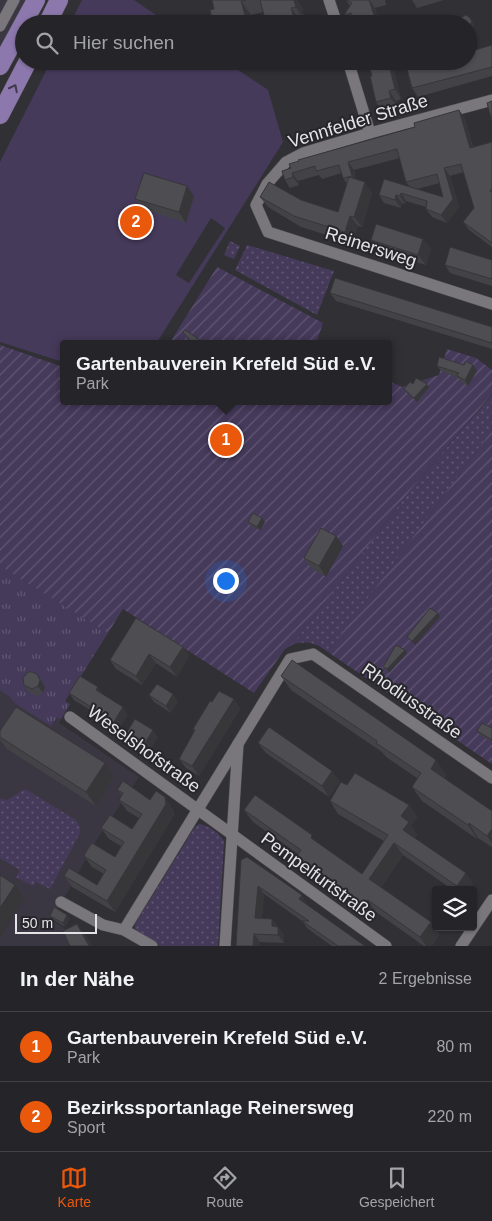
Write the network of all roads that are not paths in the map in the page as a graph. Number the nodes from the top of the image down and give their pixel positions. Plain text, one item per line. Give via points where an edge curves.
1 (14, 0) edge
2 (36, 0) edge
3 (59, 0) edge
4 (329, 0) edge
5 (28, 15) edge
6 (52, 15) edge
7 (334, 15) edge
8 (0, 26) edge
9 (15, 38) edge
10 (0, 66) edge
11 (23, 70) edge
12 (351, 70) edge
13 (492, 100) edge
14 (0, 115) edge
15 (370, 133) junction
16 (256, 205) joint
17 (492, 304) edge
18 (70, 717) dead end
19 (238, 742) junction
20 (492, 778) edge
21 (198, 809) junction
22 (232, 836) junction
23 (492, 900) edge
24 (61, 902) dead end
25 (124, 930) junction
26 (152, 946) edge
27 (225, 946) edge
28 (386, 946) edge
29 (461, 946) edge

1 - 8 street
2 - 5 main road
3 - 6 main road
4 - 7 street
9 - 10 main road
14 -> 11 main road
12 - 15 street
13 - 15 street, Vennfelder Straße
15 - 16 street, Vennfelder Straße via 304,153 286,162 267,184
16 - 17 street, Reinersweg via 268,232
18 - 21 street, Weselshofstraße
19 - 20 street, Rhodiusstraße via 290,659 313,654
19 - 21 street
19 - 22 street
21 - 22 street, Weselshofstraße
21 - 25 street
22 - 27 street
22 - 28 street, Pempelfurtstraße
23 - 29 street
24 - 25 street via 103,924
25 - 26 street

